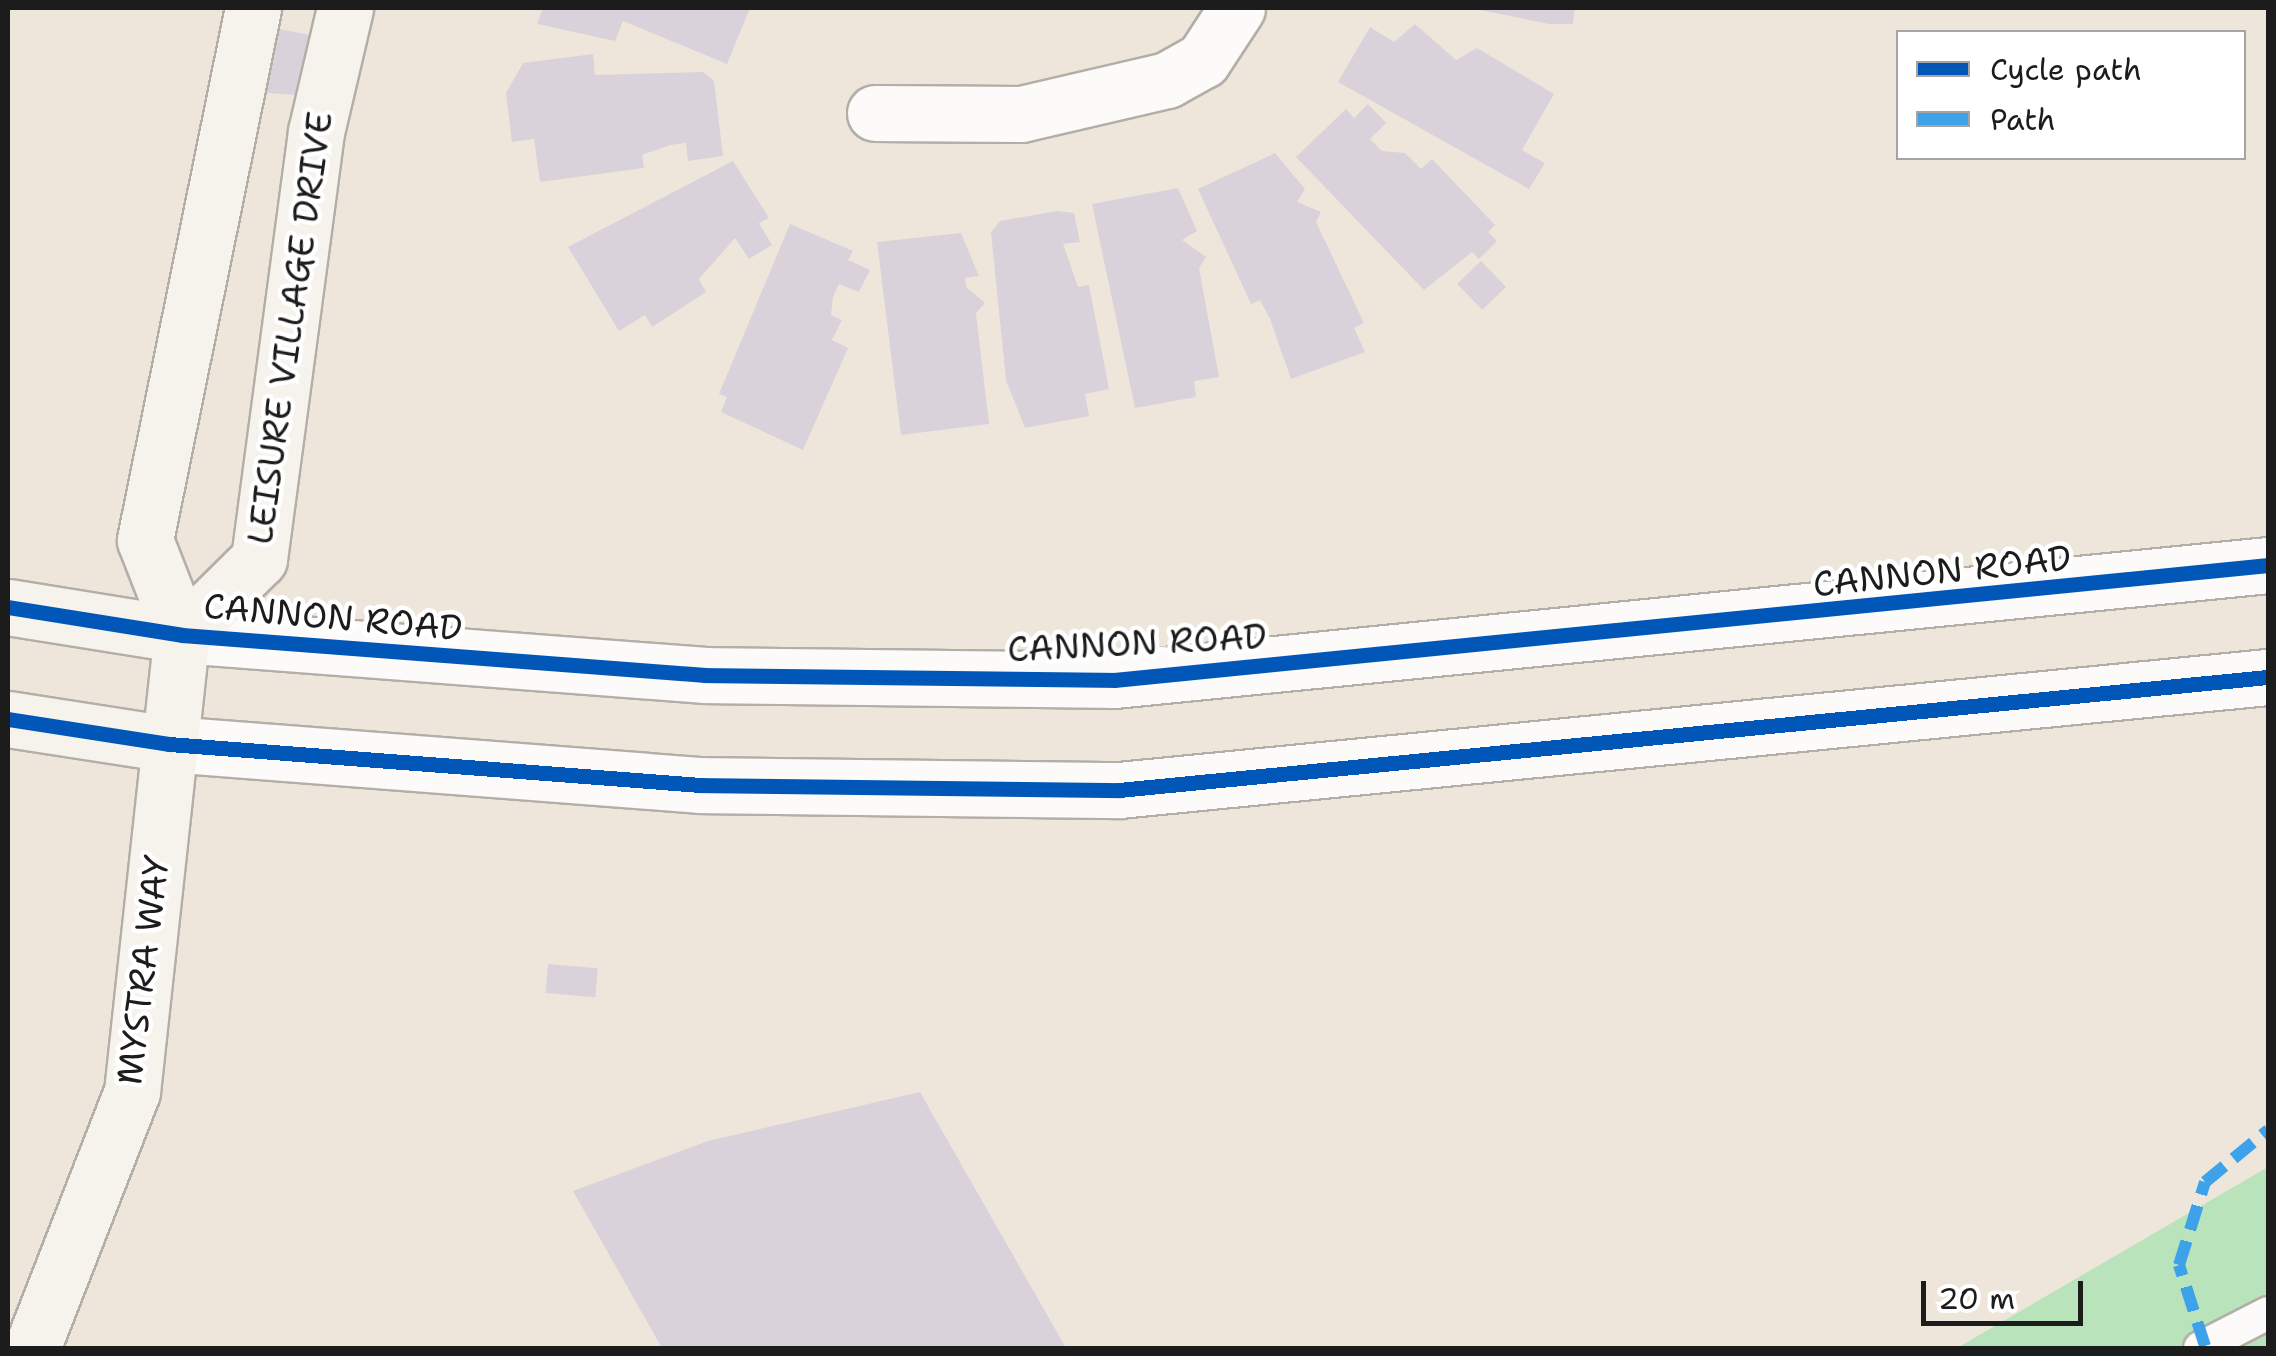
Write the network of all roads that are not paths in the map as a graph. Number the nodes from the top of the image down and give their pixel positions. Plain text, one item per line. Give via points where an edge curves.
1 (253, 8) edge
2 (345, 8) edge
3 (1236, 8) edge
4 (875, 113) dead end
5 (2268, 565) edge
6 (8, 607) edge
7 (182, 635) junction
8 (2268, 677) edge
9 (8, 719) edge
10 (170, 744) junction
11 (2268, 1313) edge
12 (32, 1348) edge
13 (2200, 1348) edge

1 - 7 street via 145,540
2 - 7 street, LEISURE VILLAGE DRIVE via 316,132 260,559
3 - 4 street via 1203,60 1166,80 1022,114
5 - 7 street, CANNON ROAD via 1114,680 705,675
6 - 7 street, CANNON ROAD
7 - 10 street, MYSTRA WAY
8 - 10 street via 1118,790 700,784
9 - 10 street
10 - 12 street, MYSTRA WAY via 132,1092
11 - 13 lane

